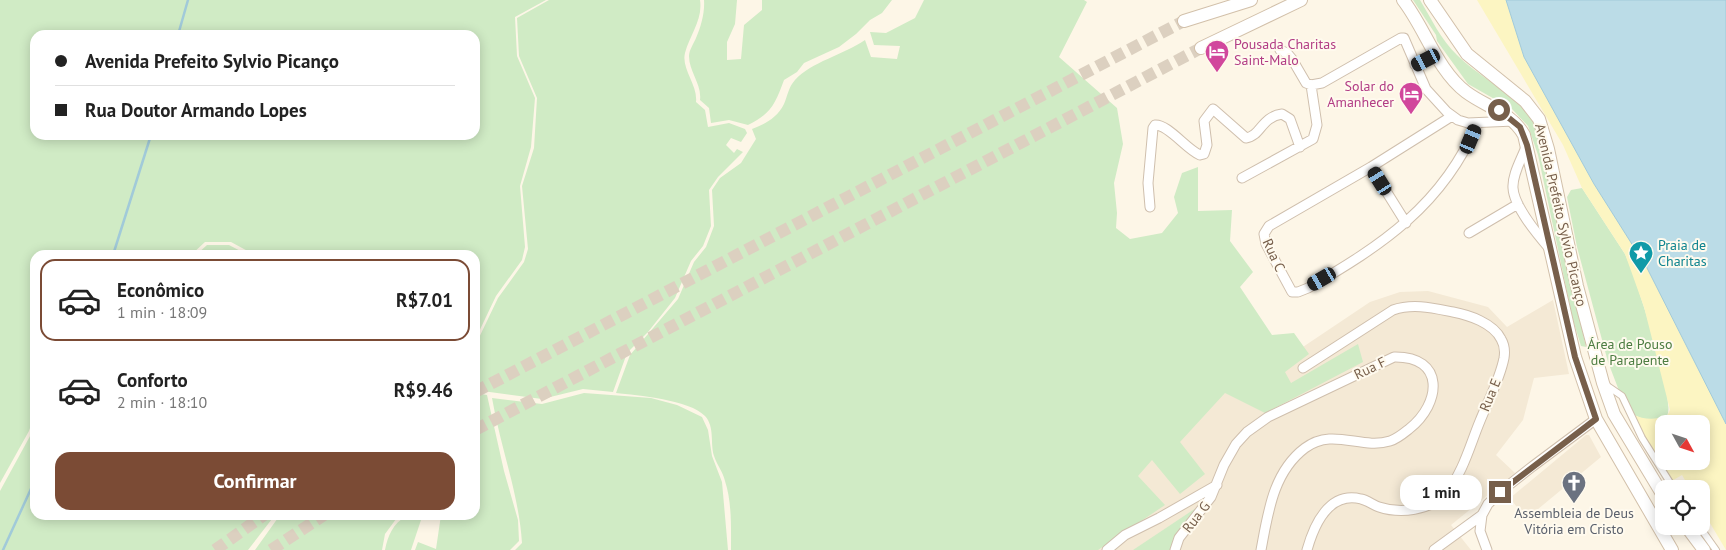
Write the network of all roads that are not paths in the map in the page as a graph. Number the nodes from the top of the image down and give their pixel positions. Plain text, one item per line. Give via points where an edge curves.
1 (1251, 0) edge
2 (1301, 0) edge
3 (1403, 0) edge
4 (1430, 0) edge
5 (1184, 21) tunnel mouth
6 (1201, 48) tunnel mouth
7 (1280, 50) dead end
8 (1436, 54) junction
9 (1415, 65) junction
10 (1311, 85) junction
11 (1452, 116) junction
12 (1514, 121) junction
13 (1477, 124) junction
14 (1527, 145) junction
15 (1300, 146) junction
16 (1371, 167) junction
17 (1242, 178) dead end
18 (1518, 204) junction
19 (1150, 207) dead end
20 (1406, 223) junction
21 (1469, 233) dead end
22 (1551, 250) junction
23 (1303, 368) dead end
24 (1604, 383) junction
25 (1596, 419) junction
26 (1668, 480) edge
27 (1655, 482) edge
28 (1217, 484) junction
29 (1482, 515) junction
30 (1693, 535) edge
31 (1705, 535) edge
32 (1670, 545) edge
33 (1107, 550) edge
34 (1175, 550) edge
35 (1261, 550) edge
36 (1307, 550) edge
37 (1434, 550) edge
38 (1487, 550) edge
39 (1704, 550) edge
40 (1716, 550) edge

1 - 5 main road
2 - 6 main road
3 - 8 main road, Avenida Prefeito Sylvio Picanço
4 - 24 main road, Avenida Prefeito Sylvio Picanço via 1467,54 1525,101 1539,119 1577,286
7 - 10 street via 1287,53
8 - 9 street
8 - 12 main road, Avenida Prefeito Sylvio Picanço via 1465,91
9 - 10 street via 1406,40 1400,38 1322,83
9 - 11 street via 1426,89
10 - 15 street via 1316,133 1313,139
11 - 13 street
11 - 16 street
12 - 13 street
12 - 14 main road, Avenida Prefeito Sylvio Picanço
13 - 20 street via 1453,170
14 - 18 street via 1513,187
14 - 22 main road, Avenida Prefeito Sylvio Picanço
15 - 17 street
15 - 19 street via 1290,119 1282,114 1268,118 1252,137 1246,138 1213,110 1204,121 1207,147 1200,155 1161,125 1156,125 1153,128 1148,183
16 - 20 street
16 - 20 street, Rua C via 1270,226 1264,234 1288,285 1295,292 1308,288 1364,255
18 - 21 street
18 - 22 street
22 - 25 main road, Avenida Prefeito Sylvio Picanço via 1575,357
23 - 36 street, Rua E via 1393,310 1406,306 1478,320 1494,330 1504,348 1496,383 1461,469 1445,494 1429,505 1406,510 1391,510 1362,499 1347,498 1330,506 1319,519
24 - 26 street via 1622,396 1642,438
24 - 27 main road, Avenida Prefeito Sylvio Picanço via 1614,414
25 - 29 street via 1500,492
25 - 32 main road, Avenida Prefeito Sylvio Picanço
28 - 33 street via 1125,535
28 - 34 street, Rua G via 1207,504 1179,538
28 - 35 street, Rua F via 1236,444 1268,417 1394,357 1414,358 1426,367 1433,384 1428,410 1403,434 1392,441 1377,444 1326,438 1306,446 1288,465 1272,498
29 - 37 street
29 - 38 street via 1480,531
30 - 39 main road
31 - 40 street

